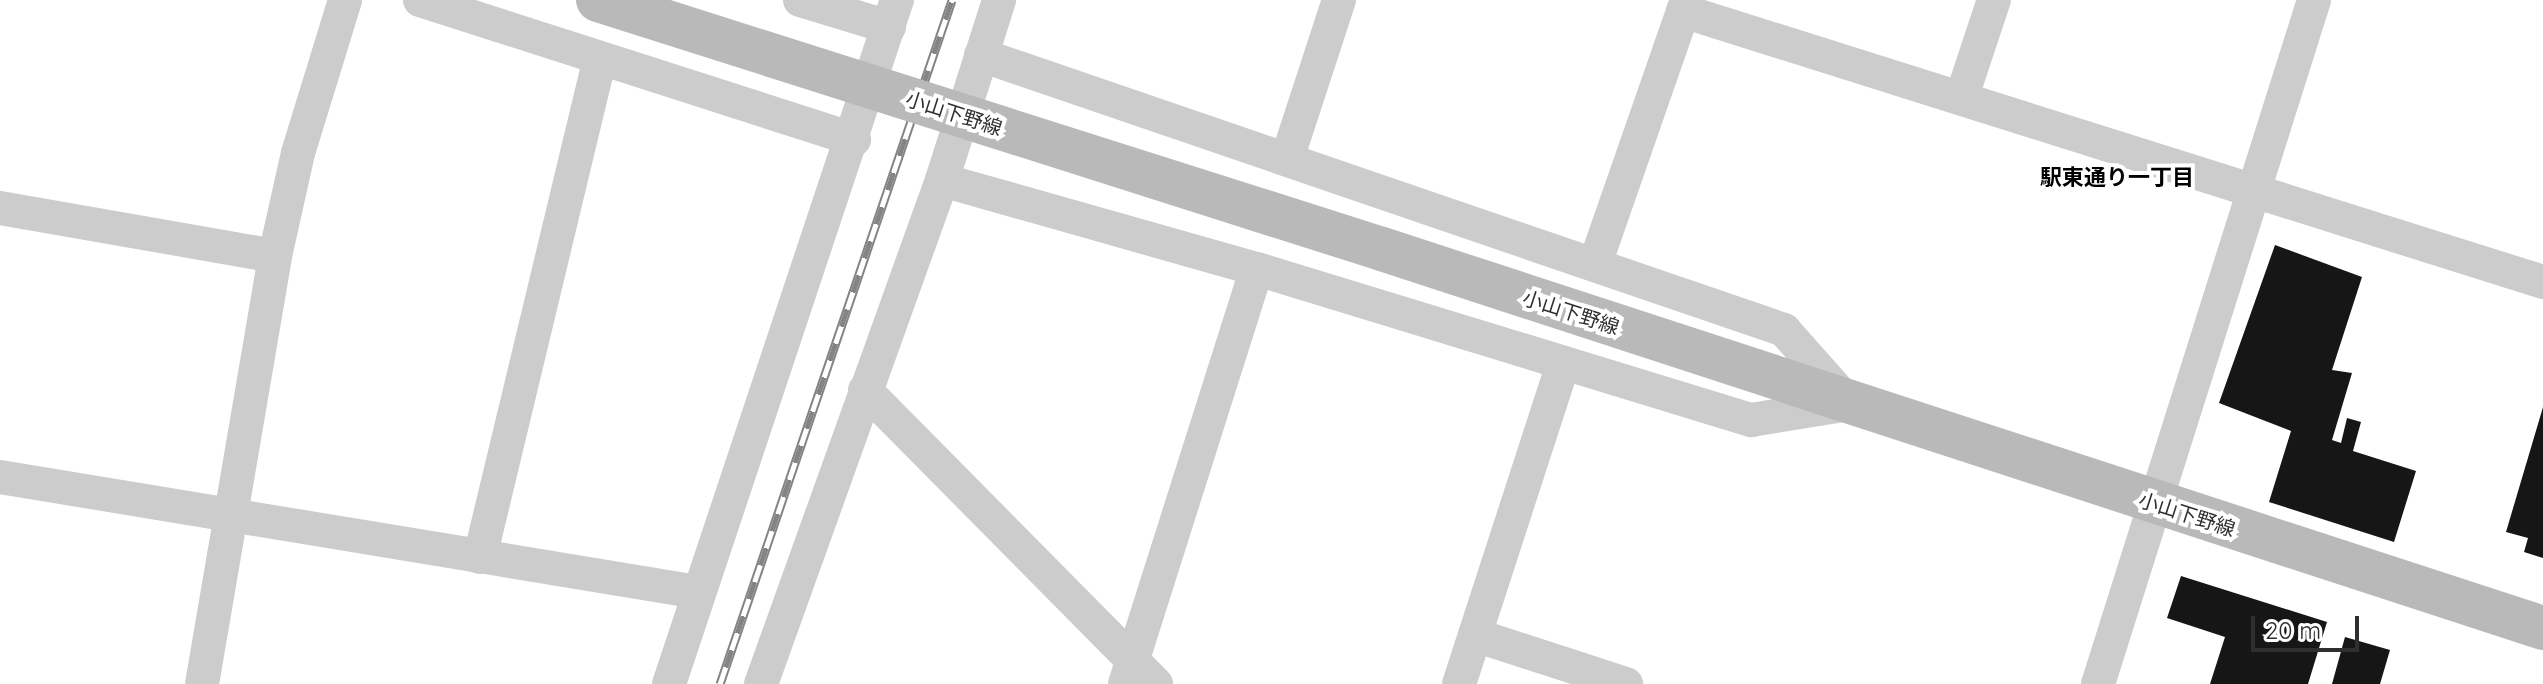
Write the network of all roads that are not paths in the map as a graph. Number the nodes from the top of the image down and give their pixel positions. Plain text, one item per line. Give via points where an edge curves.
1 (345, 0) edge
2 (420, 0) edge
3 (598, 0) edge
4 (800, 0) edge
5 (999, 0) edge
6 (1339, 0) edge
7 (1994, 0) edge
8 (2314, 0) edge
9 (1685, 6) edge
10 (893, 14) edge
11 (981, 55) junction
12 (600, 58) junction
13 (1962, 96) junction
14 (854, 139) junction
15 (1287, 159) junction
16 (942, 180) junction
17 (2254, 188) junction
18 (0, 208) edge
19 (275, 256) junction
20 (1595, 264) junction
21 (1257, 269) junction
22 (2543, 282) edge
23 (1563, 364) junction
24 (865, 390) junction
25 (1850, 404) junction
26 (0, 477) edge
27 (2154, 504) junction
28 (231, 514) junction
29 (480, 557) junction
30 (698, 592) junction
31 (2543, 628) edge
32 (1475, 635) junction
33 (1138, 676) edge
34 (202, 684) edge
35 (669, 684) edge
36 (761, 684) edge
37 (1459, 684) edge
38 (1626, 684) edge
39 (2098, 684) edge

1 - 19 street via 298,153
2 - 12 street
3 - 25 main road, 小山下野線, bridge
4 - 10 street
5 - 11 street
6 - 15 street
7 - 13 street
8 - 17 street
9 - 13 street
9 - 20 street
10 - 14 street
11 - 15 street
11 - 16 street
12 - 14 street
12 - 29 street
13 - 17 street
14 - 30 street
15 - 20 street
16 - 21 street
16 - 24 street
17 - 22 street
17 - 27 street
18 - 19 street
19 - 28 street
20 - 25 street via 1784,330
21 - 23 street
21 - 33 street
23 - 25 street via 1751,420
23 - 32 street
24 - 33 street
24 - 36 street
25 - 27 main road, 小山下野線
26 - 28 street
27 - 31 main road, 小山下野線
27 - 39 street
28 - 29 street
28 - 34 street
29 - 30 street
30 - 35 street
32 - 37 street
32 - 38 street

